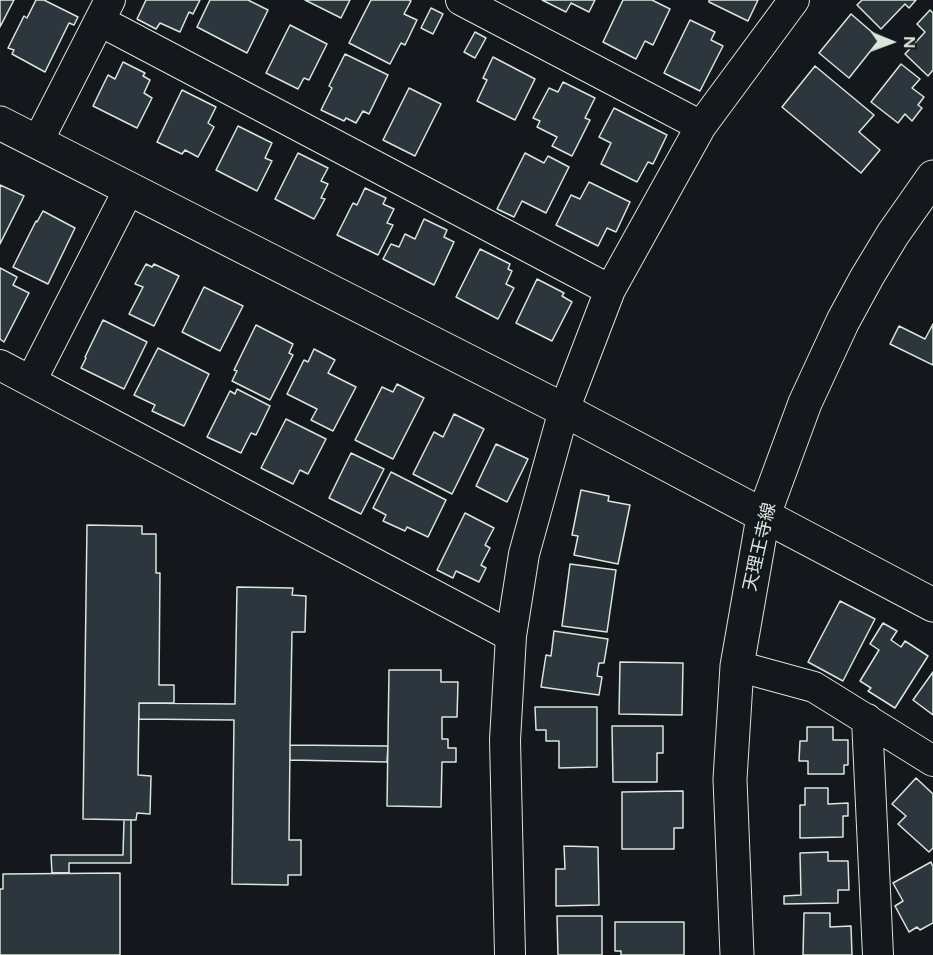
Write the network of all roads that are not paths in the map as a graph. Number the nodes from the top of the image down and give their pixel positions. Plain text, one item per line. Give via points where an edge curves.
1 (461, 0) edge
2 (794, 0) edge
3 (105, 10) edge
4 (0, 123) edge
5 (701, 126) junction
6 (37, 143) junction
7 (933, 177) edge
8 (129, 189) junction
9 (610, 290) junction
10 (0, 365) edge
11 (31, 381) junction
12 (564, 410) junction
13 (763, 517) junction
14 (933, 606) edge
15 (511, 636) junction
16 (737, 666) junction
17 (867, 719) junction
18 (933, 761) edge
19 (510, 955) edge
20 (737, 955) edge
21 (878, 955) edge

1 - 5 street
2 - 5 street
3 - 6 street
3 - 9 street
4 - 6 street
5 - 9 street
6 - 8 street
7 - 13 street, 天理王寺線 via 893,234 843,321 806,403
8 - 11 street
8 - 12 street
9 - 12 street
10 - 11 street
11 - 15 street
12 - 13 street
12 - 15 street via 524,554
13 - 14 street
13 - 16 street, 天理王寺線
15 - 19 street via 506,740
16 - 17 street via 814,687
16 - 20 street, 天理王寺線 via 730,778
17 - 18 street
17 - 21 street

